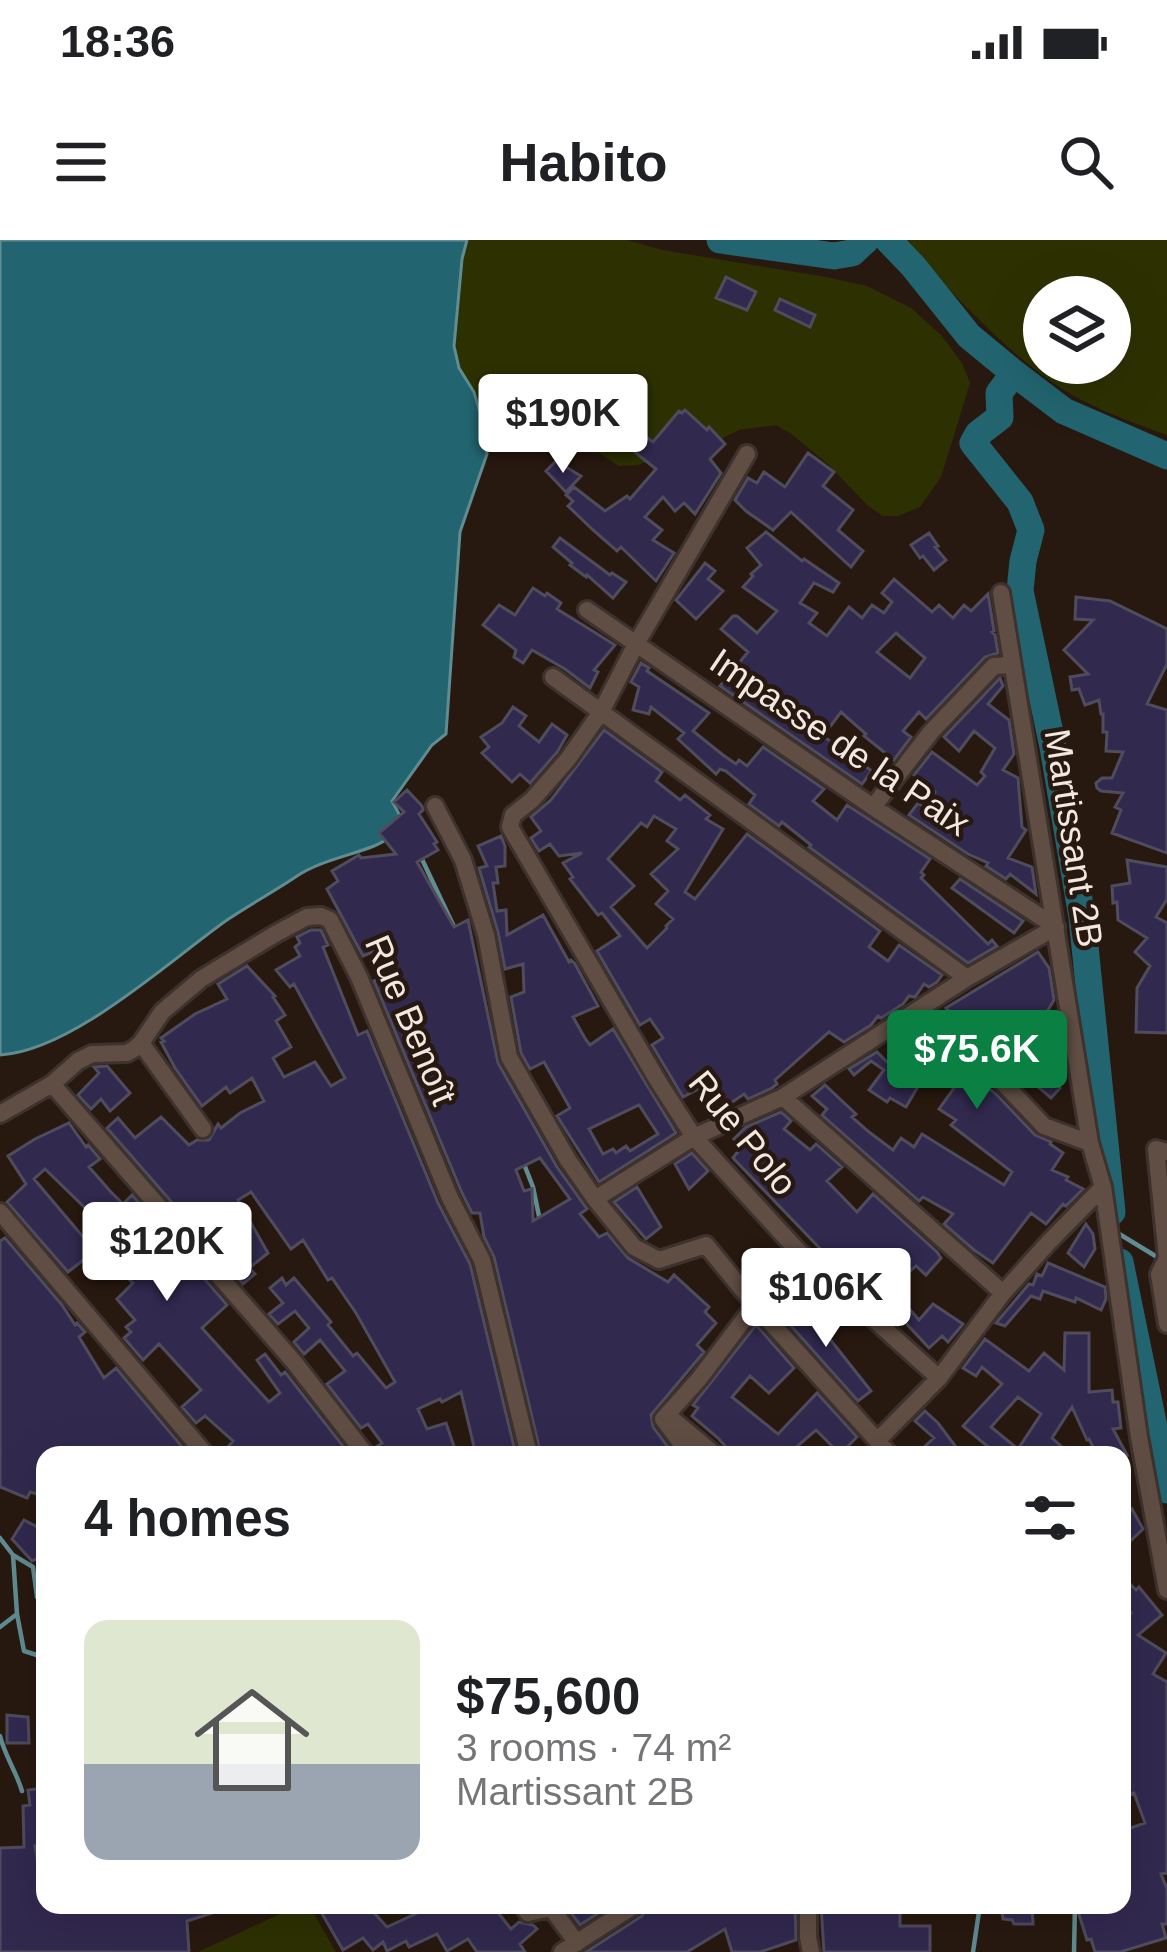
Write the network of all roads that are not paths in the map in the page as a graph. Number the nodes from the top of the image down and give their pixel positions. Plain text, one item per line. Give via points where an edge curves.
1 (748, 454) dead end
2 (1001, 593) dead end
3 (587, 610) dead end
4 (636, 644) junction
5 (1012, 665) junction
6 (553, 677) dead end
7 (601, 712) junction
8 (435, 806) dead end
9 (873, 806) junction
10 (1056, 927) junction
11 (967, 978) junction
12 (142, 1043) junction
13 (992, 1071) dead end
14 (52, 1084) junction
15 (783, 1097) junction
16 (0, 1114) edge
17 (203, 1129) dead end
18 (694, 1137) junction
19 (1090, 1143) junction
20 (1161, 1150) edge
21 (1103, 1187) junction
22 (595, 1198) junction
23 (0, 1212) edge
24 (1163, 1266) edge
25 (1003, 1293) junction
26 (755, 1304) junction
27 (1167, 1324) edge
28 (939, 1378) junction
29 (667, 1414) junction
30 (198, 1446) edge
31 (359, 1446) edge
32 (527, 1446) edge
33 (683, 1446) edge
34 (705, 1446) edge
35 (883, 1446) edge
36 (885, 1446) edge
37 (1167, 1590) edge
38 (554, 1914) edge
39 (621, 1914) edge
40 (808, 1914) edge
41 (570, 1948) edge
42 (812, 1952) edge

1 - 4 street
2 - 5 street, Martissant 2B
3 - 4 street, Impasse de la Paix
4 - 7 street
4 - 9 street, Impasse de la Paix
5 - 9 street via 994,666
5 - 10 street, Martissant 2B
6 - 7 street
7 - 11 street
7 - 18 street, Rue Polo via 510,827
8 - 22 street via 463,860 486,934 509,1057
9 - 10 street, Impasse de la Paix
10 - 11 street
10 - 19 street, Martissant 2B
11 - 15 street
12 - 14 street via 128,1053 92,1054
12 - 17 street
12 - 32 street, Rue Benoît via 162,1012 201,979 307,917 333,923 482,1260
13 - 19 street via 1044,1126
14 - 16 street
14 - 31 street
15 - 18 street
15 - 25 street
18 - 22 street
18 - 28 street, Rue Polo via 797,1250
19 - 21 street, Martissant 2B
20 - 24 street
21 - 25 street
21 - 37 street, Martissant 2B
22 - 26 street via 634,1247 659,1260 706,1245
23 - 30 street
24 - 27 street
25 - 28 street
26 - 29 street
26 - 35 street
28 - 36 street
29 - 33 street
29 - 34 street
38 - 41 street
39 - 41 street
40 - 42 street

